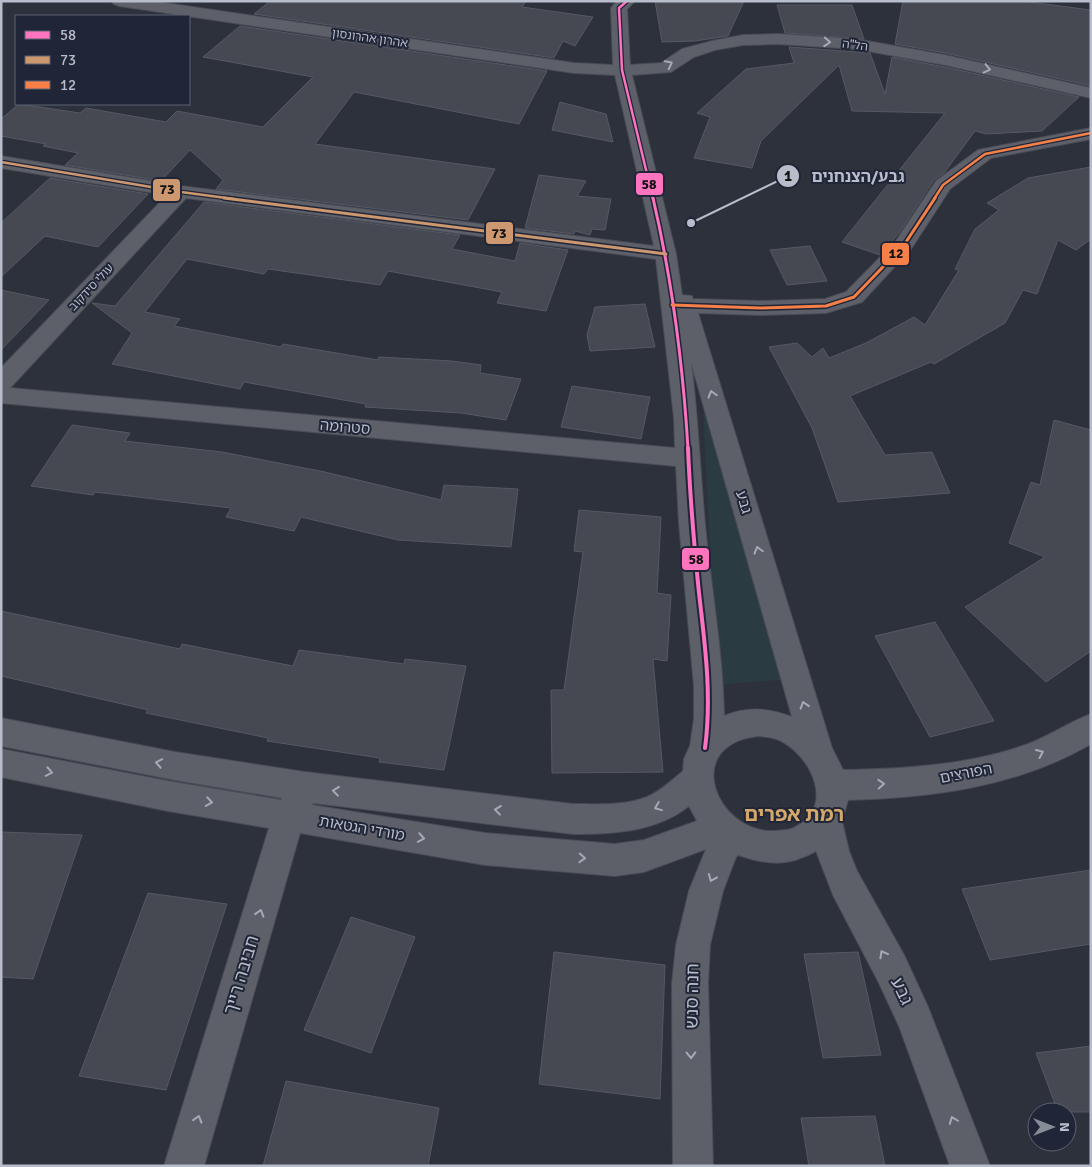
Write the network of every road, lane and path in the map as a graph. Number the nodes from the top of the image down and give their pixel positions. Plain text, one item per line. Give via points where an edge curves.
1 (119, 1) edge
2 (627, 1) edge
3 (622, 70) junction
4 (1091, 93) edge
5 (1091, 133) edge
6 (1, 162) edge
7 (181, 192) junction
8 (666, 254) junction
9 (679, 305) junction
10 (1, 382) edge
11 (1, 395) edge
12 (689, 458) junction
13 (1091, 728) edge
14 (1, 732) edge
15 (705, 748) junction
16 (818, 752) junction
17 (1, 763) edge
18 (697, 779) junction
19 (833, 785) junction
20 (297, 801) junction
21 (826, 821) junction
22 (727, 832) junction
23 (184, 1166) edge
24 (693, 1166) edge
25 (970, 1166) edge

1 - 3 street, אהרון אהרונסון via 574,68
2 - 3 street, גבע via 619,8
3 -> 4 street, הל"ה via 666,68 688,53 712,46 743,40 778,39 856,44 946,60
3 - 8 street, גבע
5 - 9 street via 985,154 943,185 904,244 854,297 826,306
6 - 7 street
7 - 8 street
7 - 10 street, עולי סידקוב
8 - 9 street, גבע
9 - 12 street, גבע
16 -> 9 street, גבע
11 - 12 street, סטרומה
12 - 15 street, גבע via 692,523 709,686
19 -> 13 street, הפורצים via 879,785 971,773 1029,758
20 -> 14 street, מורדי הגטאות via 175,766
15 - 16 street via 719,734 737,725 759,722 781,726
15 - 18 street
16 - 19 street
17 -> 20 street, מורדי הגטאות via 168,796
18 -> 20 street, מורדי הגטאות via 666,804 637,815 608,819
18 - 22 street via 708,813
19 - 21 street via 832,804
20 -> 22 street, מורדי הגטאות via 485,849 615,860 644,856
23 -> 20 street, חביבה רייך
21 - 22 street via 811,837 791,846 767,848 742,841
25 -> 21 street, גבע via 916,1020 845,883 832,851
22 -> 24 street, חנה סנש via 706,891 693,945 690,983

